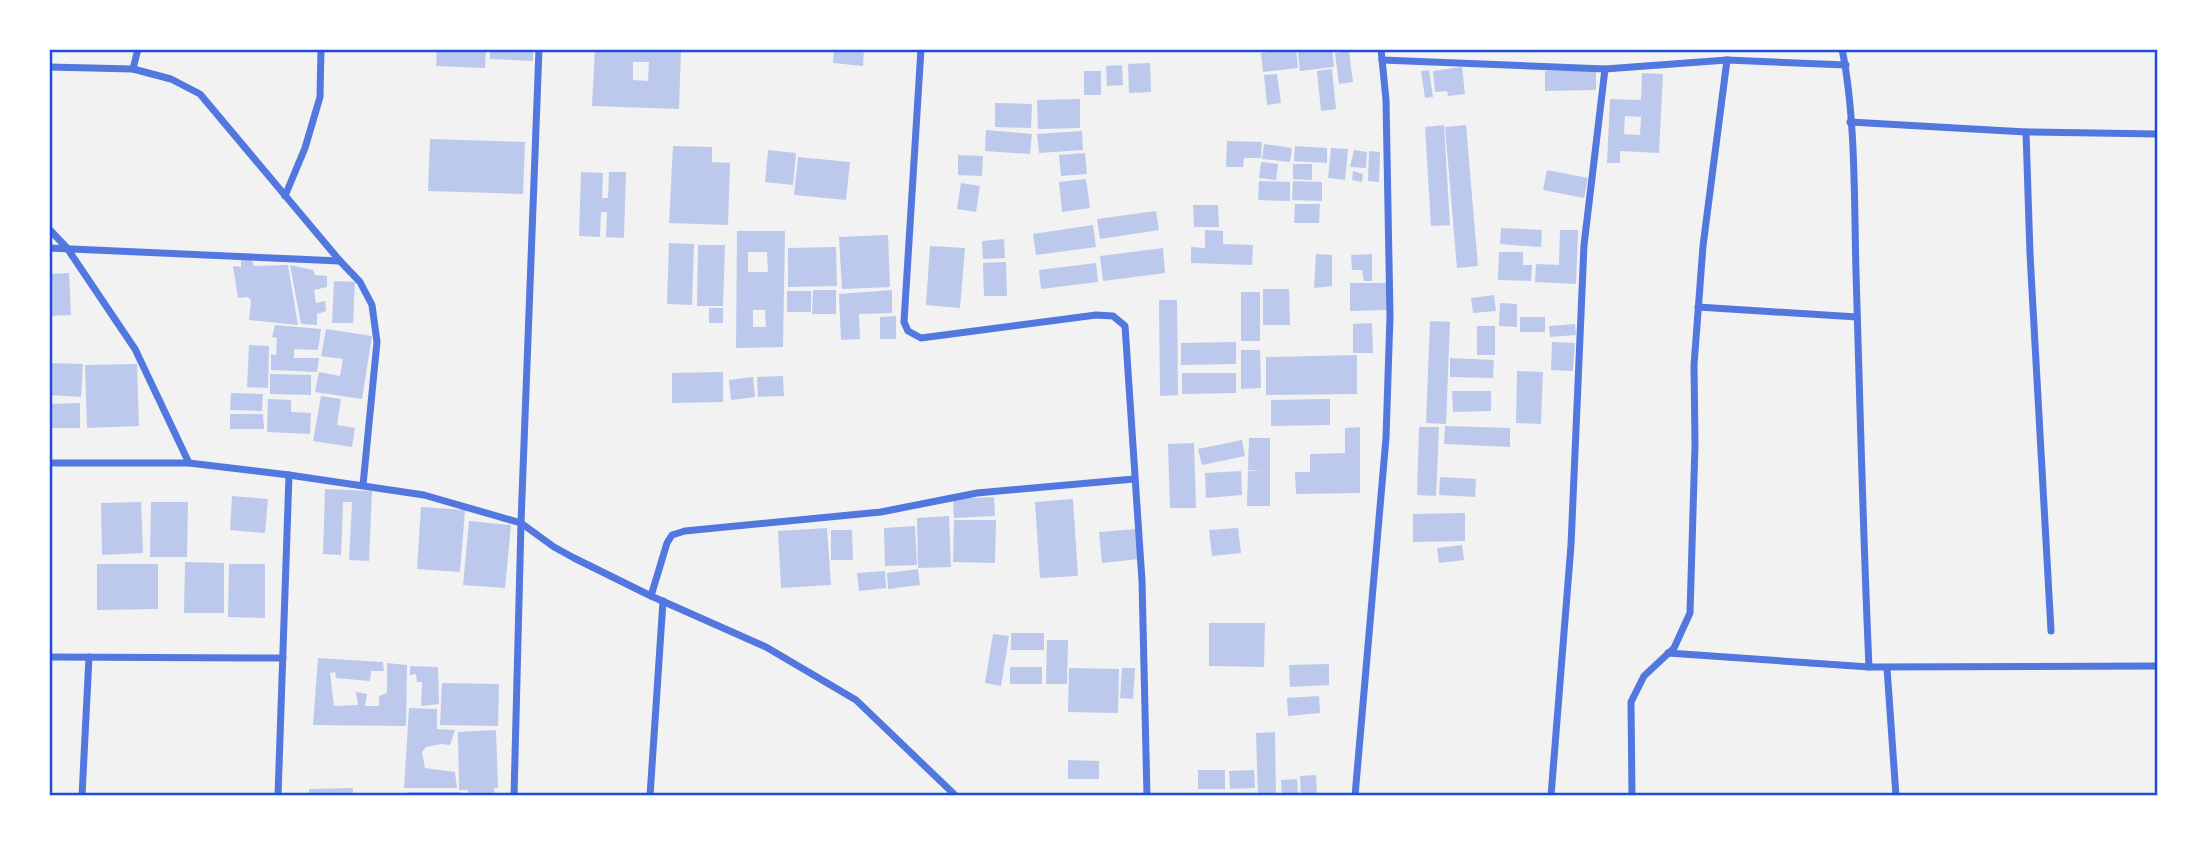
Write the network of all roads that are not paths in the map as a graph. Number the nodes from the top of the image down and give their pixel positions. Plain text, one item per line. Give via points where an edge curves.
1 (138, 49) edge
2 (321, 49) edge
3 (539, 49) edge
4 (921, 49) edge
5 (1381, 49) edge
6 (1842, 49) edge
7 (1382, 60) junction
8 (1727, 60) junction
9 (1846, 65) junction
10 (49, 68) edge
11 (133, 69) junction
12 (1605, 69) junction
13 (1850, 122) junction
14 (2026, 132) junction
15 (2158, 134) edge
16 (285, 195) junction
17 (49, 229) edge
18 (49, 248) edge
19 (67, 248) junction
20 (340, 261) junction
21 (1698, 307) junction
22 (1857, 317) junction
23 (49, 463) edge
24 (189, 463) junction
25 (289, 475) junction
26 (1135, 479) junction
27 (363, 485) junction
28 (521, 523) junction
29 (651, 596) junction
30 (663, 601) junction
31 (2051, 631) dead end
32 (1668, 653) junction
33 (49, 657) edge
34 (89, 657) junction
35 (283, 658) junction
36 (2158, 666) edge
37 (1869, 667) junction
38 (1887, 668) junction
39 (82, 796) edge
40 (278, 796) edge
41 (514, 796) edge
42 (650, 796) edge
43 (956, 796) edge
44 (1147, 796) edge
45 (1355, 796) edge
46 (1551, 796) edge
47 (1632, 796) edge
48 (1896, 796) edge

1 - 11 street
2 - 16 street via 320,97
3 - 28 street
4 - 26 street via 904,322 908,331 921,338 1096,315 1121,321 1125,326
5 - 7 street
6 - 9 street
7 - 12 street
7 - 45 street via 1387,100 1390,316 1385,438
8 - 9 street
8 - 12 street
8 - 21 street
9 - 13 street
10 - 11 street
11 - 16 street via 171,79 200,94
12 - 46 street via 1584,245 1571,545
13 - 14 street
13 - 22 street
14 - 15 street
14 - 31 street
16 - 20 street
17 - 19 street
18 - 19 street
19 - 20 street
19 - 24 street via 135,349
20 - 27 street via 360,282 372,305 377,342
21 - 22 street
21 - 32 street via 1690,613
22 - 37 street
23 - 24 street
24 - 25 street
25 - 27 street
25 - 35 street
26 - 29 street via 977,493 881,512 685,531 672,535 667,543
26 - 44 street
27 - 28 street via 424,495
28 - 29 street via 554,547
28 - 41 street
29 - 30 street
30 - 42 street
30 - 43 street via 766,647 856,700
32 - 37 street
32 - 47 street via 1644,676 1631,702
33 - 34 street
34 - 35 street
34 - 39 street
35 - 40 street
36 - 38 street
37 - 38 street
38 - 48 street

